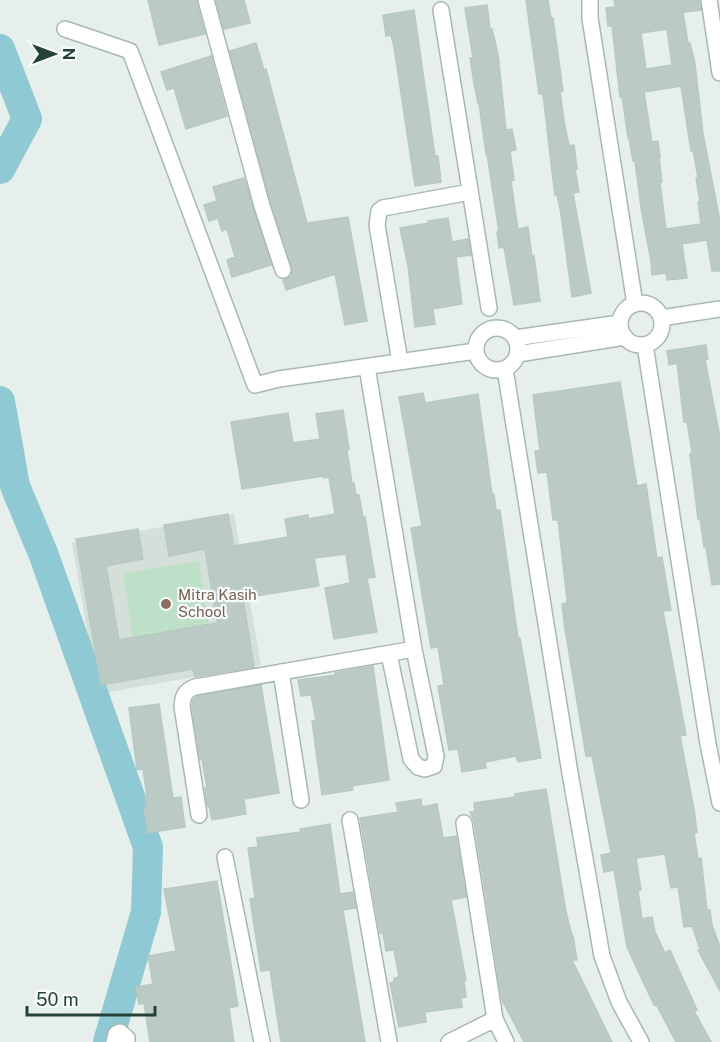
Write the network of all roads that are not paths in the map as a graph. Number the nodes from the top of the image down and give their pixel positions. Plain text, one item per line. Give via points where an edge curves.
1 (206, 0) edge
2 (590, 0) edge
3 (709, 0) edge
4 (441, 10) dead end
5 (65, 29) dead end
6 (720, 73) edge
7 (470, 192) junction
8 (283, 270) dead end
9 (635, 304) junction
10 (489, 308) dead end
11 (720, 309) edge
12 (661, 318) junction
13 (622, 330) junction
14 (515, 338) junction
15 (645, 345) junction
16 (476, 351) junction
17 (518, 354) junction
18 (400, 362) junction
19 (367, 367) junction
20 (506, 369) junction
21 (414, 649) junction
22 (388, 654) junction
23 (281, 672) junction
24 (301, 800) dead end
25 (720, 803) edge
26 (199, 815) dead end
27 (350, 820) dead end
28 (464, 823) dead end
29 (225, 857) dead end
30 (495, 1019) junction
31 (114, 1042) edge
32 (127, 1042) edge
33 (262, 1042) edge
34 (389, 1042) edge
35 (449, 1042) edge
36 (506, 1042) edge
37 (641, 1042) edge

1 - 8 street
2 - 9 street
3 - 6 street
4 - 7 street
5 - 19 street via 130,51 255,385
7 - 10 street
7 - 18 street via 379,211 377,225
9 - 12 street via 652,306
9 - 13 street via 622,315
11 - 12 street
12 - 15 street via 661,332
13 - 14 street
13 - 15 street via 638,345
13 - 17 street
14 - 16 street via 502,328 488,330 480,336
14 - 17 street
15 - 25 street
16 - 18 street
16 - 20 street via 486,368
17 - 20 street
18 - 19 street
19 - 21 street
20 - 37 street via 602,956 619,1002
21 - 22 street
21 - 22 street via 436,756 434,766 429,768 418,767 411,759
22 - 23 street
23 - 24 street
23 - 26 street via 195,687 183,695
27 - 34 street
28 - 30 street
29 - 33 street
30 - 35 street
30 - 36 street
31 - 32 street via 120,1032

